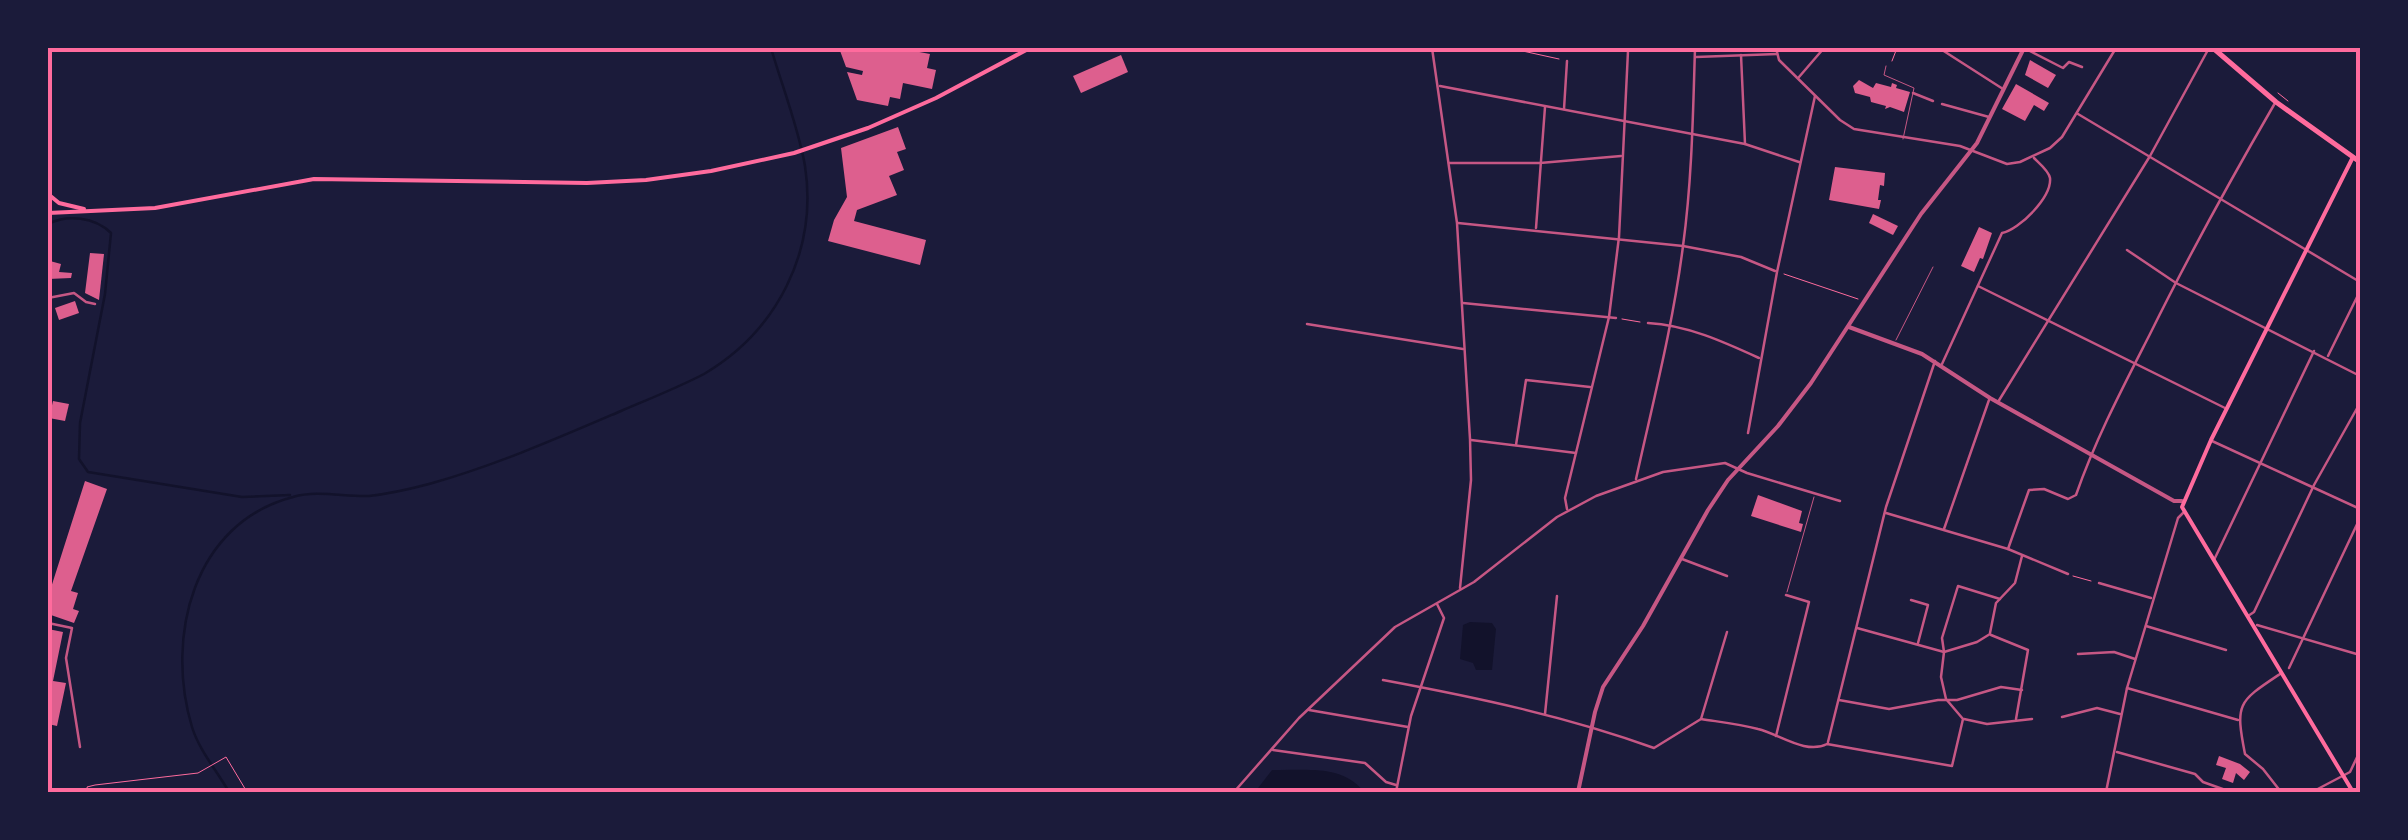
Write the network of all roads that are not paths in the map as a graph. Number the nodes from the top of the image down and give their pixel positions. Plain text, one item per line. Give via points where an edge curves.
1 (1030, 48) edge
2 (1432, 48) edge
3 (1695, 48) edge
4 (1776, 48) edge
5 (1824, 48) edge
6 (1939, 48) edge
7 (2024, 48) edge
8 (2116, 48) edge
9 (2211, 48) edge
10 (1628, 51) dead end
11 (1776, 54) junction
12 (1742, 55) junction
13 (1694, 57) junction
14 (1567, 61) road end
15 (1886, 66) road end
16 (2082, 67) dead end
17 (2093, 72) dead end
18 (2099, 75) junction
19 (1798, 78) junction
20 (1440, 86) junction
21 (2004, 90) junction
22 (1914, 93) junction
23 (1815, 96) junction
24 (1933, 101) dead end
25 (2276, 102) junction
26 (1942, 104) dead end
27 (1545, 106) junction
28 (1564, 110) junction
29 (2077, 113) junction
30 (1990, 118) junction
31 (1625, 120) junction
32 (1693, 135) junction
33 (1904, 139) junction
34 (1745, 144) junction
35 (1973, 149) junction
36 (2355, 154) junction
37 (1622, 156) junction
38 (2150, 156) junction
39 (2033, 157) junction
40 (1799, 162) junction
41 (2360, 162) edge
42 (1449, 163) junction
43 (1540, 163) junction
44 (49, 196) edge
45 (2219, 199) junction
46 (84, 209) junction
47 (48, 212) edge
48 (1457, 223) junction
49 (1536, 230) junction
50 (1619, 237) junction
51 (1683, 246) junction
52 (2127, 250) dead end
53 (2306, 252) junction
54 (1933, 267) dead end
55 (1777, 272) junction
56 (2360, 282) edge
57 (2176, 283) junction
58 (1978, 286) junction
59 (2360, 291) edge
60 (48, 298) edge
61 (1461, 302) junction
62 (95, 304) dead end
63 (1608, 317) junction
64 (1616, 318) road end
65 (2048, 320) junction
66 (1648, 323) road end
67 (1307, 324) dead end
68 (1670, 326) junction
69 (1849, 327) junction
70 (2268, 328) junction
71 (1894, 344) junction
72 (1462, 350) junction
73 (2314, 351) junction
74 (2327, 357) junction
75 (1760, 359) junction
76 (1935, 361) junction
77 (2135, 363) junction
78 (1941, 365) junction
79 (2360, 376) edge
80 (1592, 388) junction
81 (1990, 398) junction
82 (1998, 402) junction
83 (2360, 403) edge
84 (2227, 408) junction
85 (1748, 433) dead end
86 (1470, 440) junction
87 (2211, 440) junction
88 (1516, 445) junction
89 (1576, 453) junction
90 (2090, 454) junction
91 (2262, 462) junction
92 (1738, 468) junction
93 (1636, 481) junction
94 (2314, 485) junction
95 (1815, 494) junction
96 (1840, 501) dead end
97 (2182, 501) junction
98 (2360, 509) edge
99 (1567, 511) junction
100 (2184, 512) junction
101 (1886, 513) junction
102 (2360, 518) edge
103 (1944, 530) junction
104 (2008, 549) junction
105 (2022, 556) junction
106 (1680, 558) junction
107 (2213, 561) junction
108 (2068, 574) road end
109 (1727, 576) dead end
110 (2099, 583) road end
111 (1460, 589) junction
112 (1786, 595) joint
113 (1557, 596) dead end
114 (2000, 599) junction
115 (2152, 599) junction
116 (1910, 600) dead end
117 (1436, 602) junction
118 (2247, 617) junction
119 (48, 623) edge
120 (2144, 626) junction
121 (2253, 627) junction
122 (1855, 628) junction
123 (1728, 632) dead end
124 (1990, 634) junction
125 (2304, 639) junction
126 (1918, 644) junction
127 (2226, 650) dead end
128 (1944, 652) junction
129 (2078, 654) dead end
130 (2360, 655) edge
131 (2135, 659) junction
132 (2289, 668) dead end
133 (2280, 674) junction
134 (1383, 680) dead end
135 (1421, 687) junction
136 (2127, 688) junction
137 (2022, 690) junction
138 (1838, 700) junction
139 (1946, 700) junction
140 (1308, 709) junction
141 (2122, 714) junction
142 (1545, 716) junction
143 (2062, 717) dead end
144 (1701, 719) junction
145 (1963, 719) junction
146 (2016, 719) junction
147 (2032, 720) dead end
148 (2239, 720) junction
149 (1591, 727) junction
150 (1408, 728) junction
151 (1776, 737) junction
152 (1828, 744) junction
153 (80, 746) dead end
154 (1270, 750) junction
155 (2116, 751) junction
156 (2360, 751) edge
157 (2344, 777) junction
158 (1397, 786) junction
159 (1234, 792) edge
160 (1396, 792) edge
161 (1578, 792) edge
162 (2106, 792) edge
163 (2232, 792) edge
164 (2281, 792) edge
165 (2312, 792) edge
166 (2353, 792) edge

1 - 46 main road via 912,109 811,148 711,172 561,184 314,179 165,206
2 - 20 street
3 - 13 street
4 - 11 street
5 - 19 street
6 - 21 street
7 - 16 street via 2063,68 2070,62
7 - 21 street
8 - 18 street
9 - 25 main road
9 - 38 street
10 - 31 street
11 - 12 street
11 - 19 street
12 - 13 street
12 - 34 street
13 - 32 street
14 - 28 street
15 - 22 lane via 1884,76
17 - 18 street
18 - 29 street
19 - 23 street
20 - 27 street
20 - 42 street
21 - 30 street
22 - 24 street
22 - 33 lane
23 - 33 street via 1854,128
23 - 40 street
25 - 36 main road
25 - 45 street
26 - 30 street
27 - 28 street
27 - 43 street
28 - 31 street
29 - 38 street
29 - 39 street via 2056,143
30 - 35 street
31 - 32 street
31 - 37 street
32 - 34 street
32 - 51 street
33 - 35 street
34 - 40 street
35 - 39 street via 2007,164
35 - 69 street via 1921,214
36 - 41 main road
36 - 53 main road
37 - 43 street
37 - 50 street
38 - 45 street
38 - 65 street
39 - 58 street via 2050,183 2026,221 2002,233
40 - 55 street
42 - 43 street
42 - 48 street
43 - 49 street
44 - 46 main road
44 - 47 main road
45 - 53 street
45 - 57 street
46 - 47 main road
48 - 49 street
48 - 61 street
49 - 50 street
50 - 51 street
50 - 63 street
51 - 55 street
51 - 68 street
52 - 57 street
53 - 56 street
53 - 70 main road
54 - 71 lane
55 - 75 street
57 - 70 street
57 - 77 street
58 - 65 street
58 - 78 street
59 - 74 street
60 - 62 street via 74,292
61 - 63 street
61 - 72 street
63 - 64 street
63 - 80 street
65 - 77 street
65 - 82 street
66 - 68 street
67 - 72 street
68 - 75 street
68 - 93 street
69 - 71 street
69 - 92 street via 1778,426
70 - 73 street
70 - 84 main road
71 - 76 street
72 - 86 street
73 - 74 street
73 - 91 street
74 - 79 street
75 - 85 street
76 - 78 street
76 - 101 street
77 - 84 street
77 - 90 street
78 - 81 street
80 - 88 street via 1526,380
80 - 89 street
81 - 82 street
81 - 103 street
82 - 90 street
83 - 94 street
84 - 87 main road
86 - 88 street
86 - 111 street
87 - 91 street
87 - 97 main road
88 - 89 street
89 - 99 street
90 - 97 street
90 - 104 street via 2074,498 2028,491
91 - 94 street
91 - 107 street
92 - 93 street via 1715,464
92 - 95 street
92 - 106 street
93 - 99 street
94 - 98 street
94 - 118 street
95 - 96 street
95 - 112 lane
97 - 100 main road
99 - 111 street
100 - 107 main road
100 - 115 street
101 - 103 street
101 - 122 street
102 - 125 street
103 - 104 street
104 - 105 street
105 - 108 street
105 - 114 street via 2015,584
106 - 109 street
106 - 149 street via 1604,687
107 - 118 main road
110 - 115 street
111 - 117 street
112 - 151 street via 1809,602
113 - 142 street
114 - 124 street
114 - 128 street via 1958,586
115 - 120 street
116 - 126 street via 1928,605
117 - 135 street via 1444,618
117 - 140 street via 1395,627
118 - 121 main road
119 - 153 street via 72,628 66,658
120 - 127 street
120 - 131 street
121 - 125 street
121 - 133 main road
122 - 126 street
122 - 138 street
123 - 144 street
124 - 128 street
124 - 137 street via 2028,650
125 - 130 street
125 - 132 street
126 - 128 street
128 - 139 street
129 - 131 street via 2114,652
131 - 136 street
133 - 148 street via 2248,695
133 - 157 main road
134 - 135 street
135 - 142 street
135 - 150 street
136 - 141 street
136 - 148 street
137 - 139 street via 2001,687
137 - 146 street
138 - 139 street via 1889,710
138 - 152 street
139 - 145 street
140 - 150 street
140 - 154 street
141 - 143 street via 2097,708
141 - 155 street
142 - 149 street
144 - 149 street via 1654,748
144 - 151 street
145 - 146 street
145 - 152 street via 1952,766
146 - 147 street
148 - 164 street via 2245,754
149 - 161 street
150 - 158 street
151 - 152 street
154 - 158 street via 1365,763
154 - 159 street
155 - 162 street
155 - 163 street
156 - 157 street
157 - 165 street
157 - 166 main road
158 - 160 street

